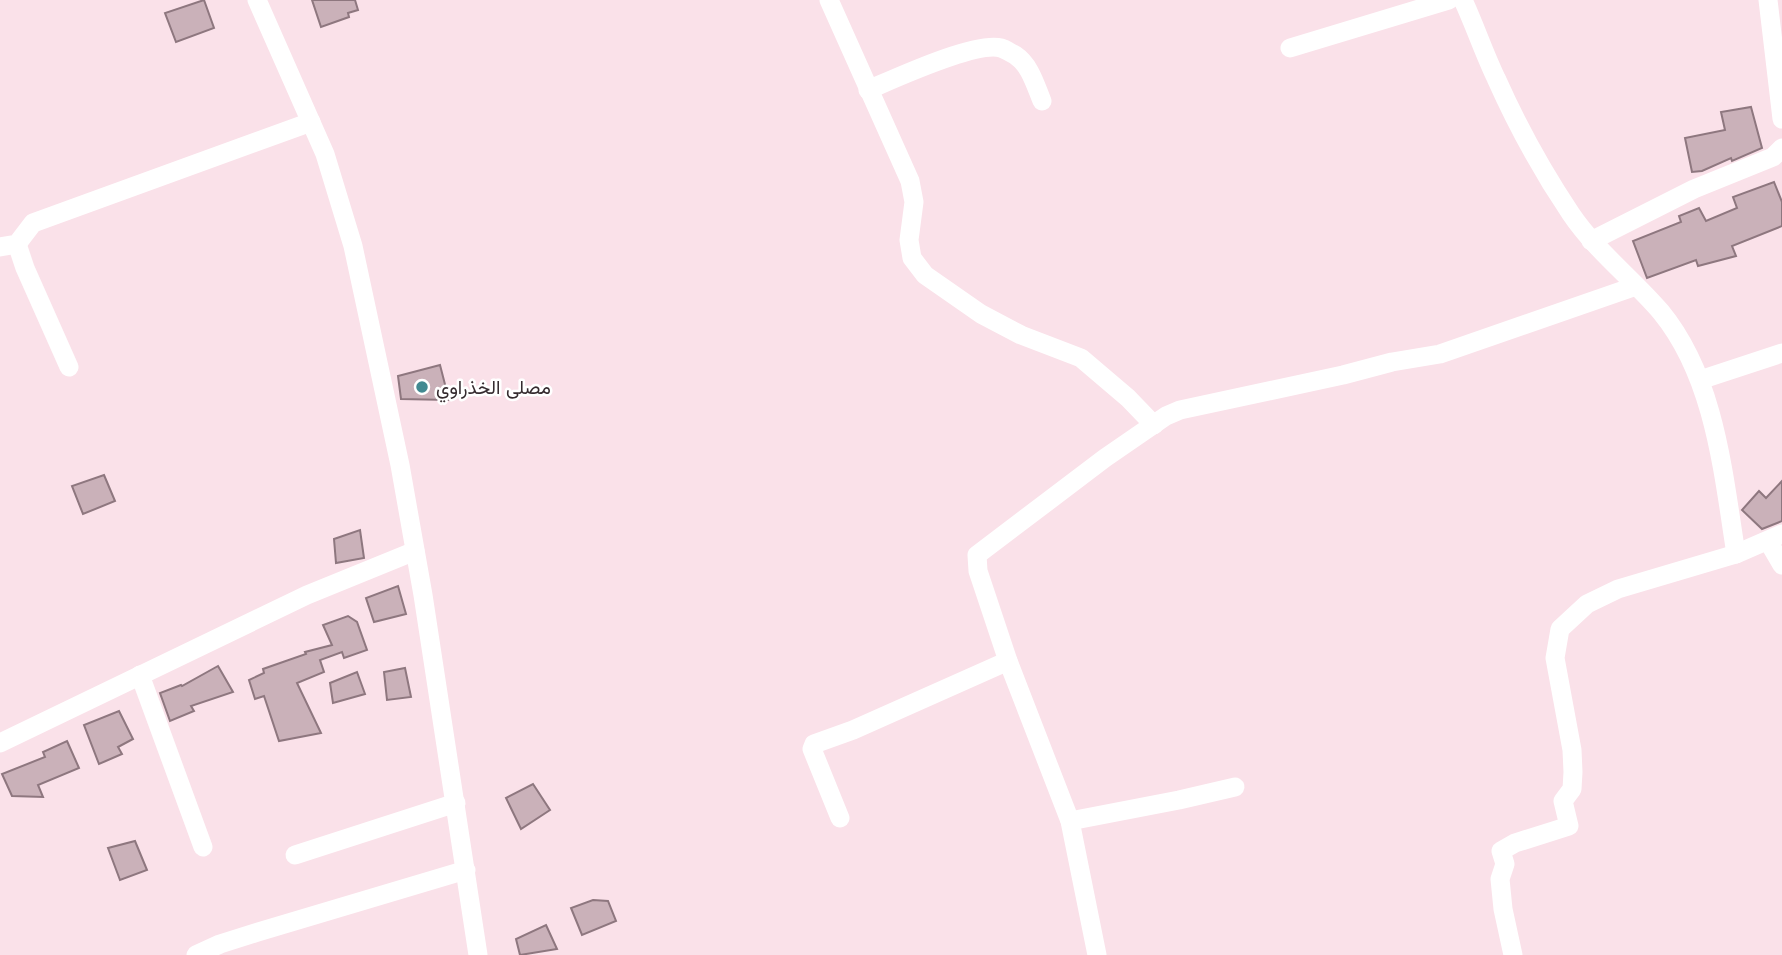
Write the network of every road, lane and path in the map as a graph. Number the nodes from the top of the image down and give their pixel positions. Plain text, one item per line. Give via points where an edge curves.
1 (257, 0) edge
2 (829, 0) edge
3 (1449, 0) edge
4 (1463, 0) edge
5 (1768, 0) edge
6 (1290, 48) dead end
7 (868, 90) junction
8 (1042, 101) dead end
9 (1782, 119) edge
10 (312, 122) junction
11 (1782, 148) edge
12 (1591, 241) junction
13 (8, 246) edge
14 (1636, 286) junction
15 (1782, 354) edge
16 (69, 367) dead end
17 (1700, 380) junction
18 (1154, 425) junction
19 (1775, 538) edge
20 (415, 551) junction
21 (1736, 554) junction
22 (1782, 565) edge
23 (1008, 661) junction
24 (140, 675) junction
25 (0, 743) edge
26 (1235, 787) dead end
27 (456, 803) junction
28 (840, 818) dead end
29 (1070, 821) junction
30 (203, 847) dead end
31 (295, 855) dead end
32 (466, 870) junction
33 (196, 955) edge
34 (478, 955) edge
35 (1097, 955) edge
36 (1513, 955) edge

1 - 10 street
2 - 7 street
3 - 6 street
4 - 12 street via 1537,159
5 - 9 street
7 - 8 street via 932,64 999,47 1029,69
7 - 18 street via 909,181 914,202 909,240 912,258 925,275 981,314 1081,358
10 - 13 street via 33,223
10 - 20 street via 353,246
11 - 12 street via 1773,157 1694,189
12 - 14 street
13 - 16 street via 24,268
14 - 17 street via 1674,331
14 - 18 street via 1440,354 1191,406
15 - 17 street
17 - 21 street via 1721,462
18 - 23 street via 977,555
19 - 21 street
19 - 22 street
20 - 24 street via 307,595
20 - 27 street
21 - 36 street via 1618,589 1587,604 1560,629 1555,658 1572,750 1572,789 1563,801 1569,827 1501,851 1505,864 1500,879 1503,909
23 - 28 street via 814,744
23 - 29 street
24 - 25 street
24 - 30 street
26 - 29 street
27 - 31 street
27 - 32 street
29 - 35 street
32 - 33 street
32 - 34 street

